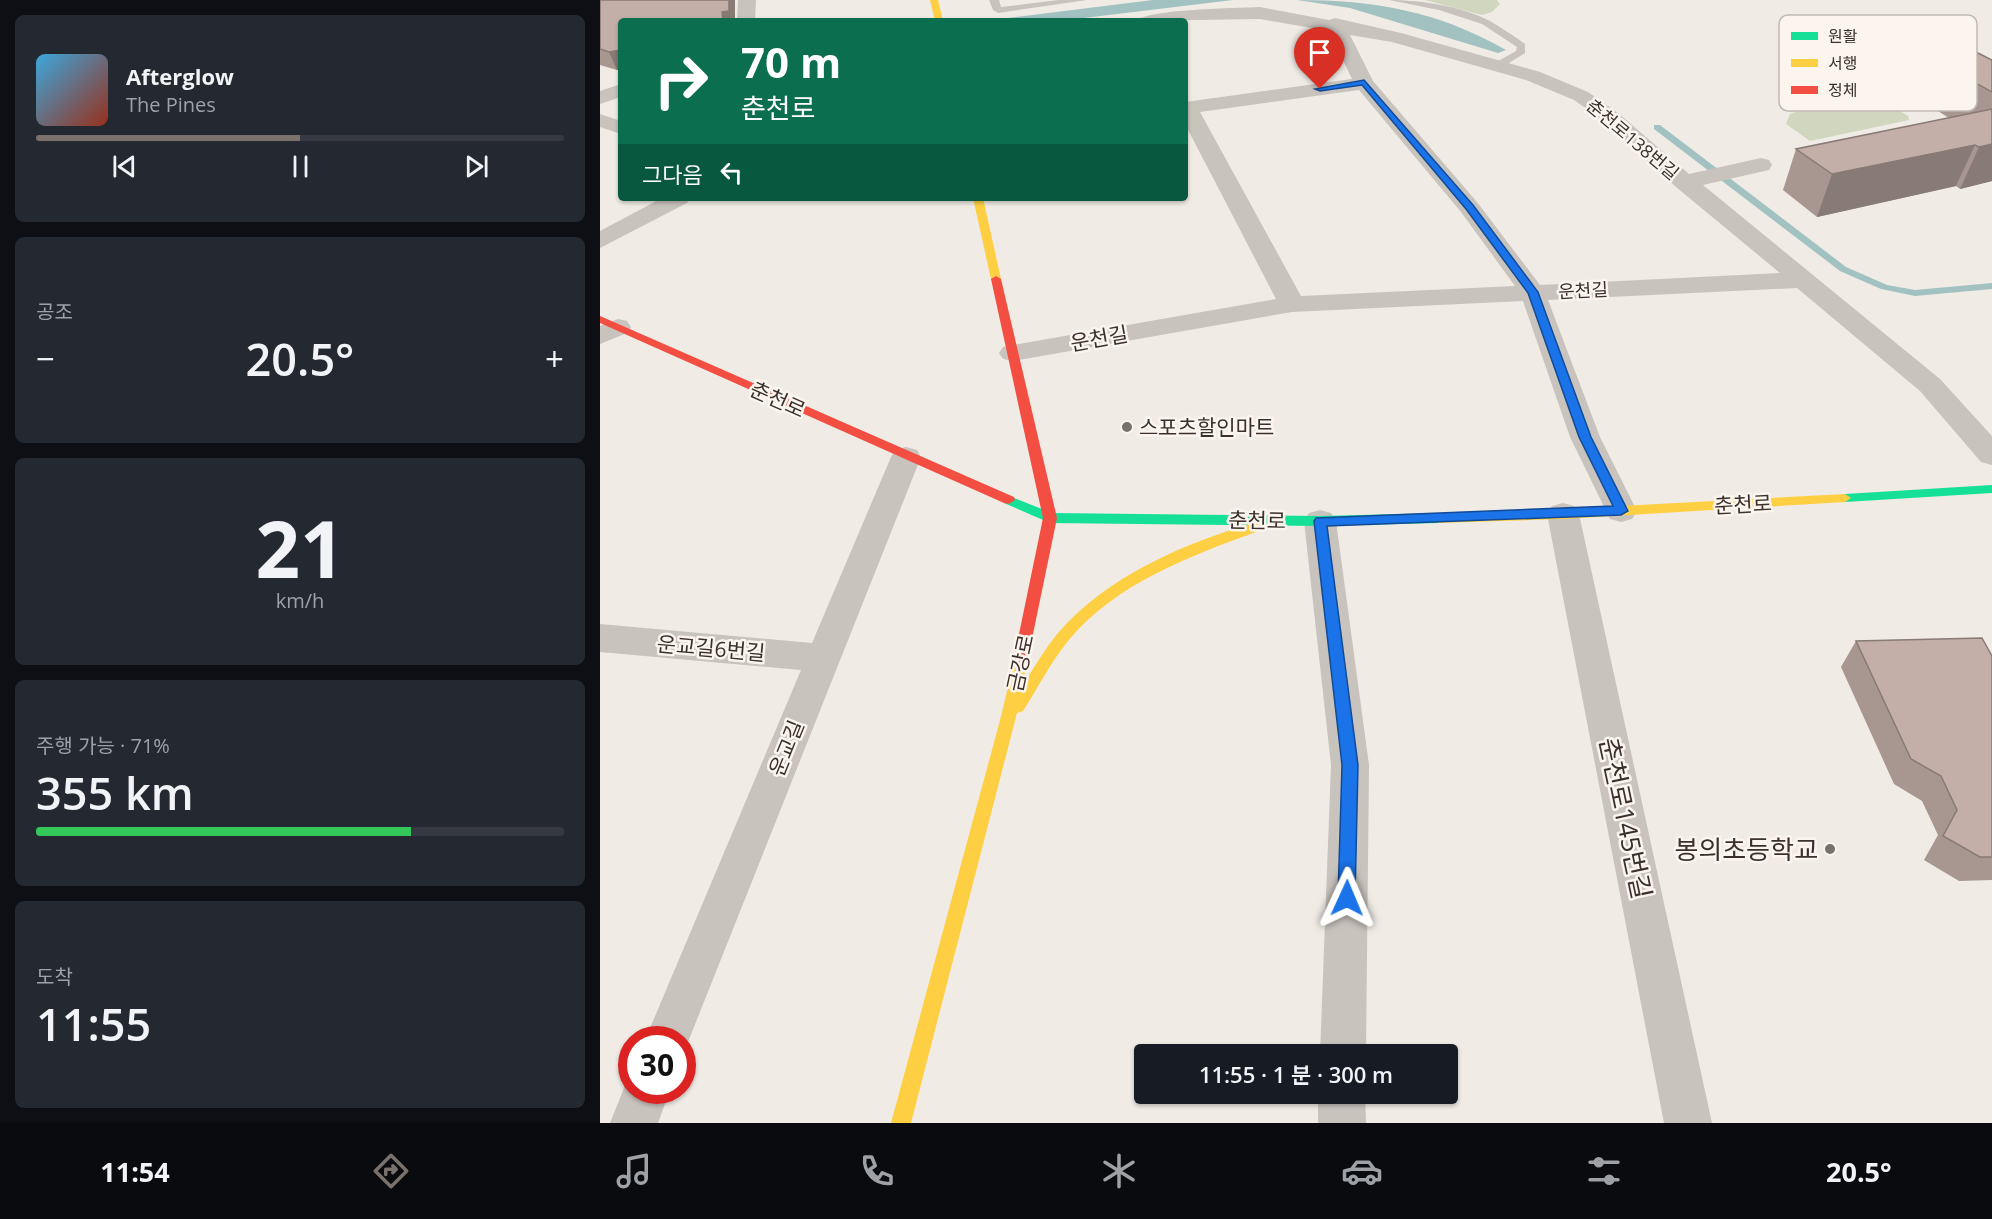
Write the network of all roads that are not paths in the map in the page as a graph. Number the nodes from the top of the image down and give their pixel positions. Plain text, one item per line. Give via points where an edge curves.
1 (747, 0) edge
2 (934, 0) edge
3 (994, 0) edge
4 (1082, 0) edge
5 (1394, 0) edge
6 (746, 18) edge
7 (938, 18) edge
8 (1171, 18) edge
9 (1335, 24) junction
10 (1497, 66) junction
11 (1364, 82) junction
12 (618, 91) edge
13 (600, 98) edge
14 (1188, 108) edge
15 (1188, 112) edge
16 (600, 120) edge
17 (618, 127) edge
18 (1761, 165) dead end
19 (1684, 182) junction
20 (673, 201) edge
21 (979, 201) edge
22 (600, 241) edge
23 (1802, 280) junction
24 (1533, 292) junction
25 (1292, 304) junction
26 (606, 327) edge
27 (1013, 353) junction
28 (1992, 455) edge
29 (906, 457) junction
30 (1992, 489) edge
31 (1621, 511) junction
32 (1563, 514) junction
33 (1050, 518) junction
34 (1274, 520) junction
35 (1320, 521) junction
36 (600, 638) edge
37 (822, 658) junction
38 (1007, 724) junction
39 (674, 1026) edge
40 (1343, 1044) edge
41 (641, 1104) edge
42 (1342, 1104) edge
43 (634, 1123) edge
44 (901, 1123) edge
45 (1342, 1123) edge
46 (1688, 1123) edge

1 - 6 street
2 - 7 street
3 - 4 lane via 998,10
5 - 10 lane via 1440,8 1485,22 1522,46 1520,53
8 - 9 street, 춘천로138번길 via 1260,13
9 - 10 street, 춘천로138번길
9 - 11 street
10 - 19 street, 춘천로138번길 via 1581,96 1611,117
11 - 14 street
11 - 24 street via 1469,207
12 - 13 street
15 - 25 street
16 - 17 street
18 - 19 street
19 - 23 street, 춘천로138번길
20 - 22 street
21 - 27 street, 금강로
23 - 24 street, 운천길
23 - 28 street, 춘천로138번길 via 1930,385
24 - 25 street, 운천길
24 - 31 street via 1585,437
25 - 27 street, 운천길
26 - 29 street, 춘천로
27 - 33 street, 금강로
29 - 33 street, 춘천로
29 - 37 street, 운교길
30 - 31 street, 춘천로
31 - 32 street, 춘천로
32 - 35 street, 춘천로
32 - 46 street, 춘천로145번길
33 - 34 street, 춘천로
33 - 38 street, 금강로
34 - 35 street, 춘천로
34 - 38 street via 1168,561 1097,603 1063,637
35 - 40 street via 1350,765
36 - 37 street, 운교길6번길
37 - 39 street, 운교길
38 - 44 street, 금강로
41 - 43 street
42 - 45 street

